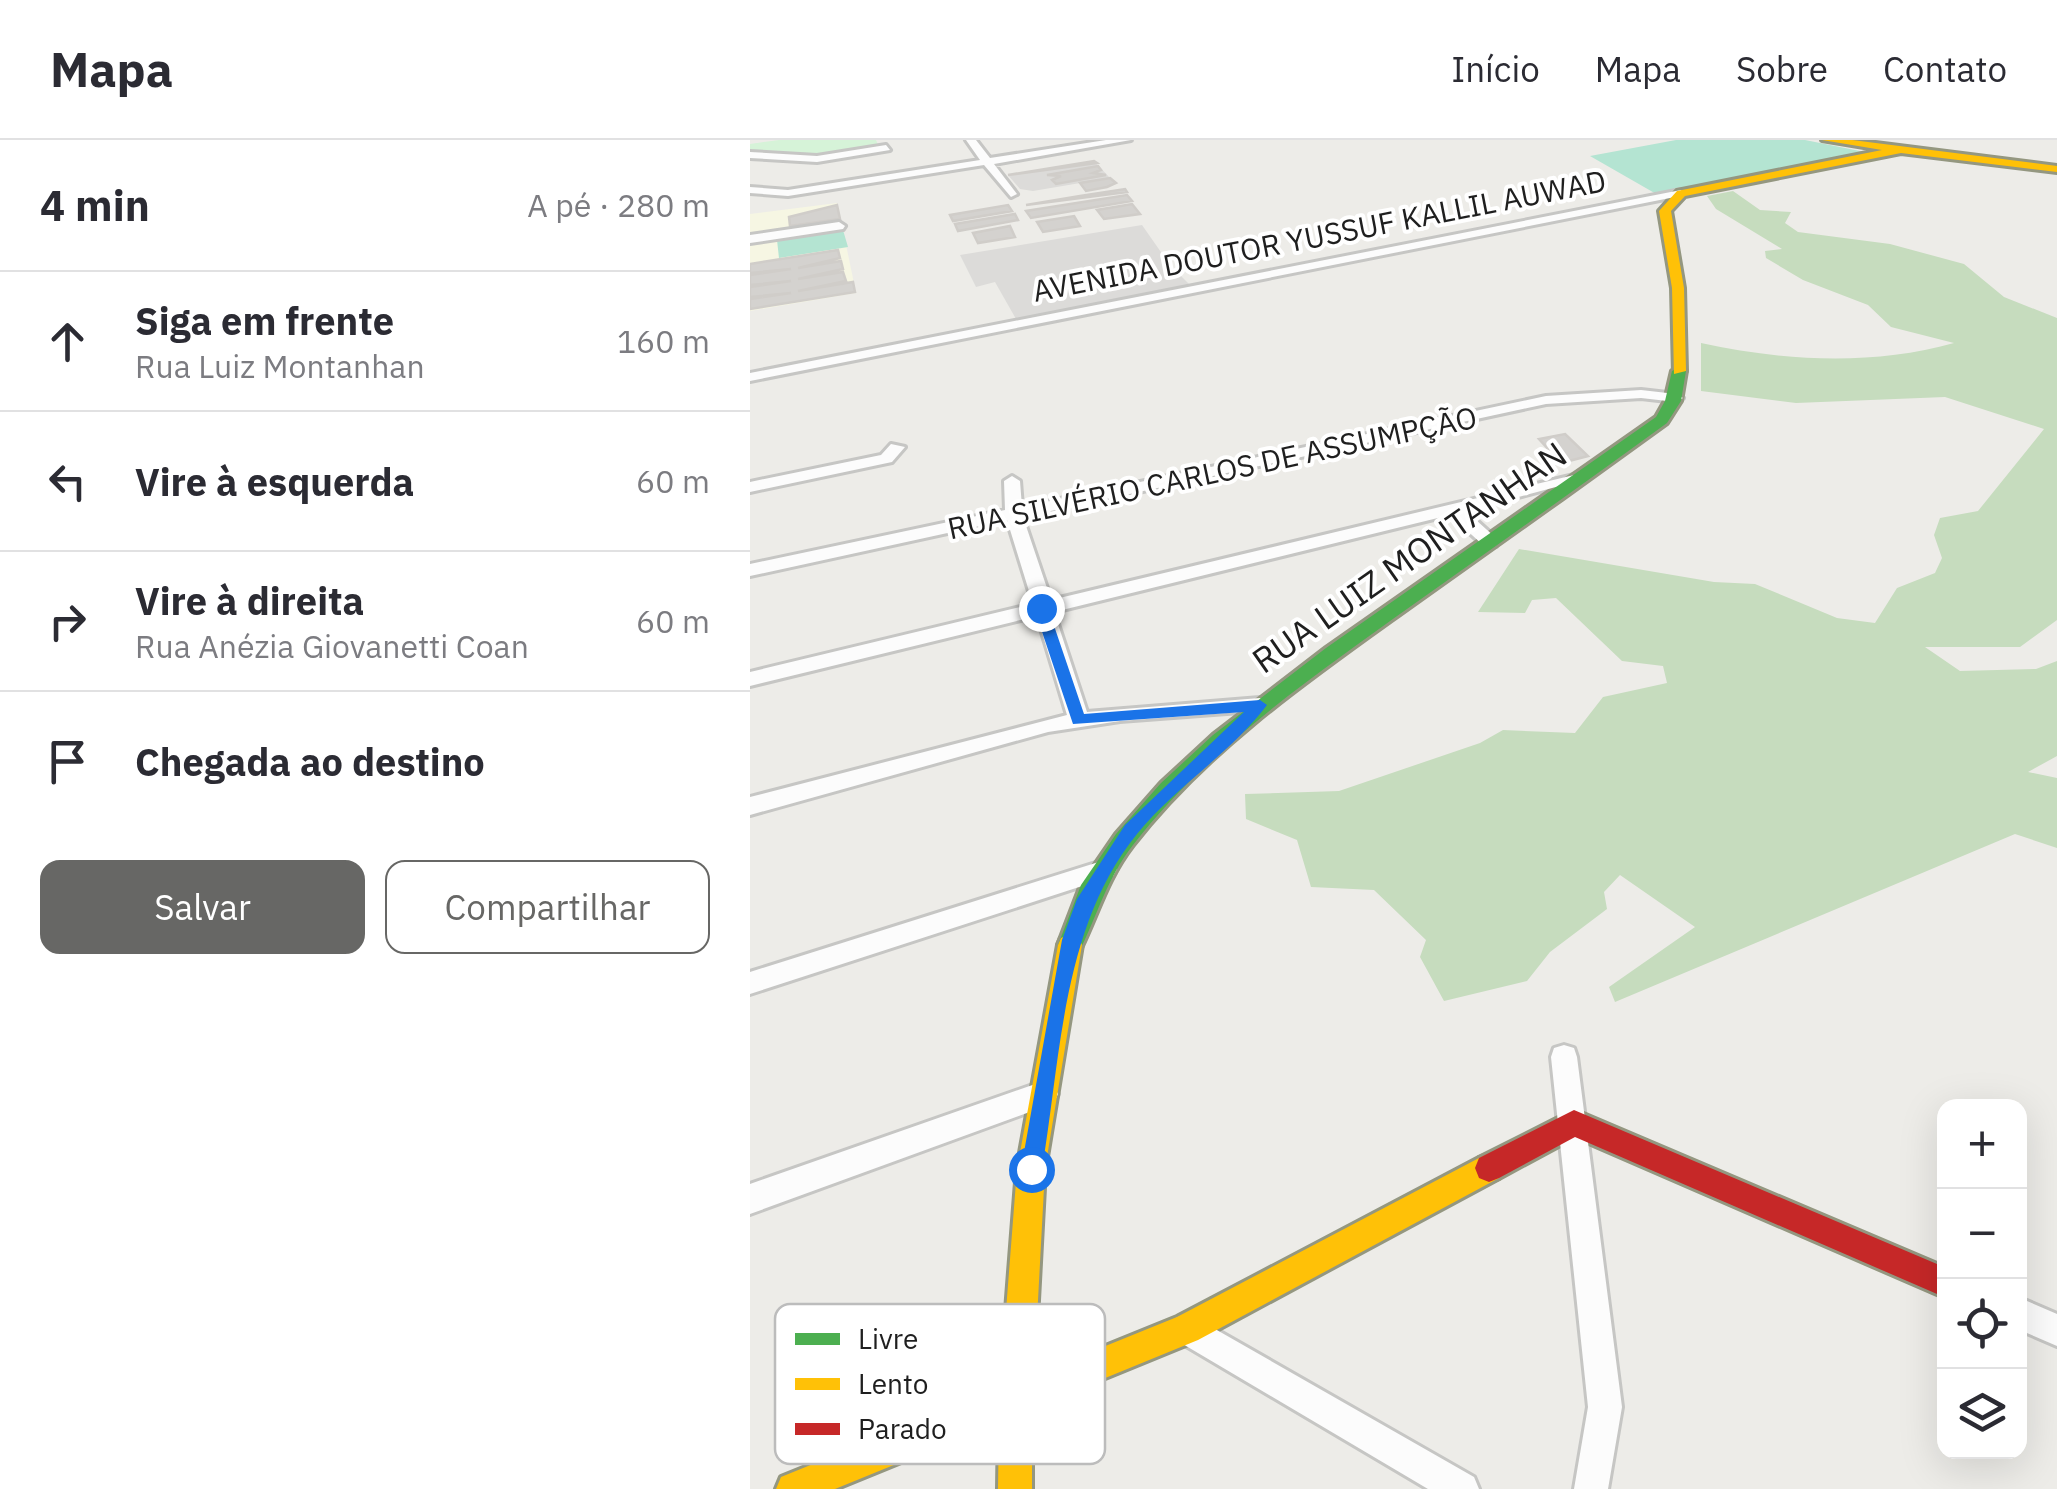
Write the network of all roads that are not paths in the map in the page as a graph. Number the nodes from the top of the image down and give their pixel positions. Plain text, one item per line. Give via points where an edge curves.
1 (971, 140) edge
2 (1126, 140) edge
3 (1828, 140) edge
4 (884, 144) edge
5 (1899, 150) junction
6 (750, 155) edge
7 (989, 162) junction
8 (2057, 168) edge
9 (898, 176) junction
10 (750, 190) edge
11 (788, 193) junction
12 (1681, 193) junction
13 (1011, 194) dead end
14 (750, 207) edge
15 (839, 226) dead end
16 (750, 239) edge
17 (750, 377) edge
18 (1676, 398) junction
19 (896, 447) dead end
20 (1574, 480) junction
21 (1012, 481) dead end
22 (750, 487) edge
23 (1454, 510) junction
24 (1014, 514) junction
25 (1490, 542) junction
26 (750, 570) edge
27 (1041, 608) junction
28 (750, 679) edge
29 (1260, 705) junction
30 (1078, 720) junction
31 (750, 806) edge
32 (1106, 869) junction
33 (750, 983) edge
34 (1564, 1057) dead end
35 (1044, 1094) junction
36 (1574, 1122) junction
37 (750, 1199) edge
38 (1937, 1279) edge
39 (1022, 1304) edge
40 (2027, 1317) edge
41 (1187, 1329) junction
42 (2057, 1330) edge
43 (1105, 1361) edge
44 (853, 1464) edge
45 (1015, 1464) edge
46 (793, 1489) edge
47 (1015, 1489) edge
48 (1462, 1489) edge
49 (1591, 1489) edge

1 - 7 street
2 - 7 street
3 - 5 street
4 - 6 street via 817,159
4 - 9 street
5 - 8 street
5 - 12 street, AVENIDA DOUTOR YUSSUF KALLIL AUWAD
7 - 9 street
7 - 13 street
9 - 11 street
10 - 11 street
11 - 14 street
12 - 17 street, AVENIDA DOUTOR YUSSUF KALLIL AUWAD
12 - 18 street via 1665,211 1681,302
15 - 16 street
18 - 20 street, RUA LUIZ MONTANHAN via 1651,430
18 - 24 street, RUA SILVÉRIO CARLOS DE ASSUMPÇÃO via 1546,400
19 - 22 street via 886,459
20 - 23 street
20 - 25 street, RUA LUIZ MONTANHAN
21 - 24 street
23 - 25 street
23 - 27 street
24 - 26 street, RUA SILVÉRIO CARLOS DE ASSUMPÇÃO
24 - 27 street
25 - 29 street, RUA LUIZ MONTANHAN
27 - 28 street
27 - 30 street
29 - 30 street
29 - 32 street, RUA LUIZ MONTANHAN via 1162,796
30 - 31 street
32 - 33 street
32 - 35 street, RUA LUIZ MONTANHAN via 1085,899 1071,940
34 - 36 street
35 - 37 street
35 - 39 street, RUA LUIZ MONTANHAN via 1031,1169
36 - 38 street
36 - 41 street
36 - 49 street via 1605,1407
40 - 42 street
41 - 43 street
41 - 48 street
44 - 46 street
45 - 47 street, RUA LUIZ MONTANHAN

